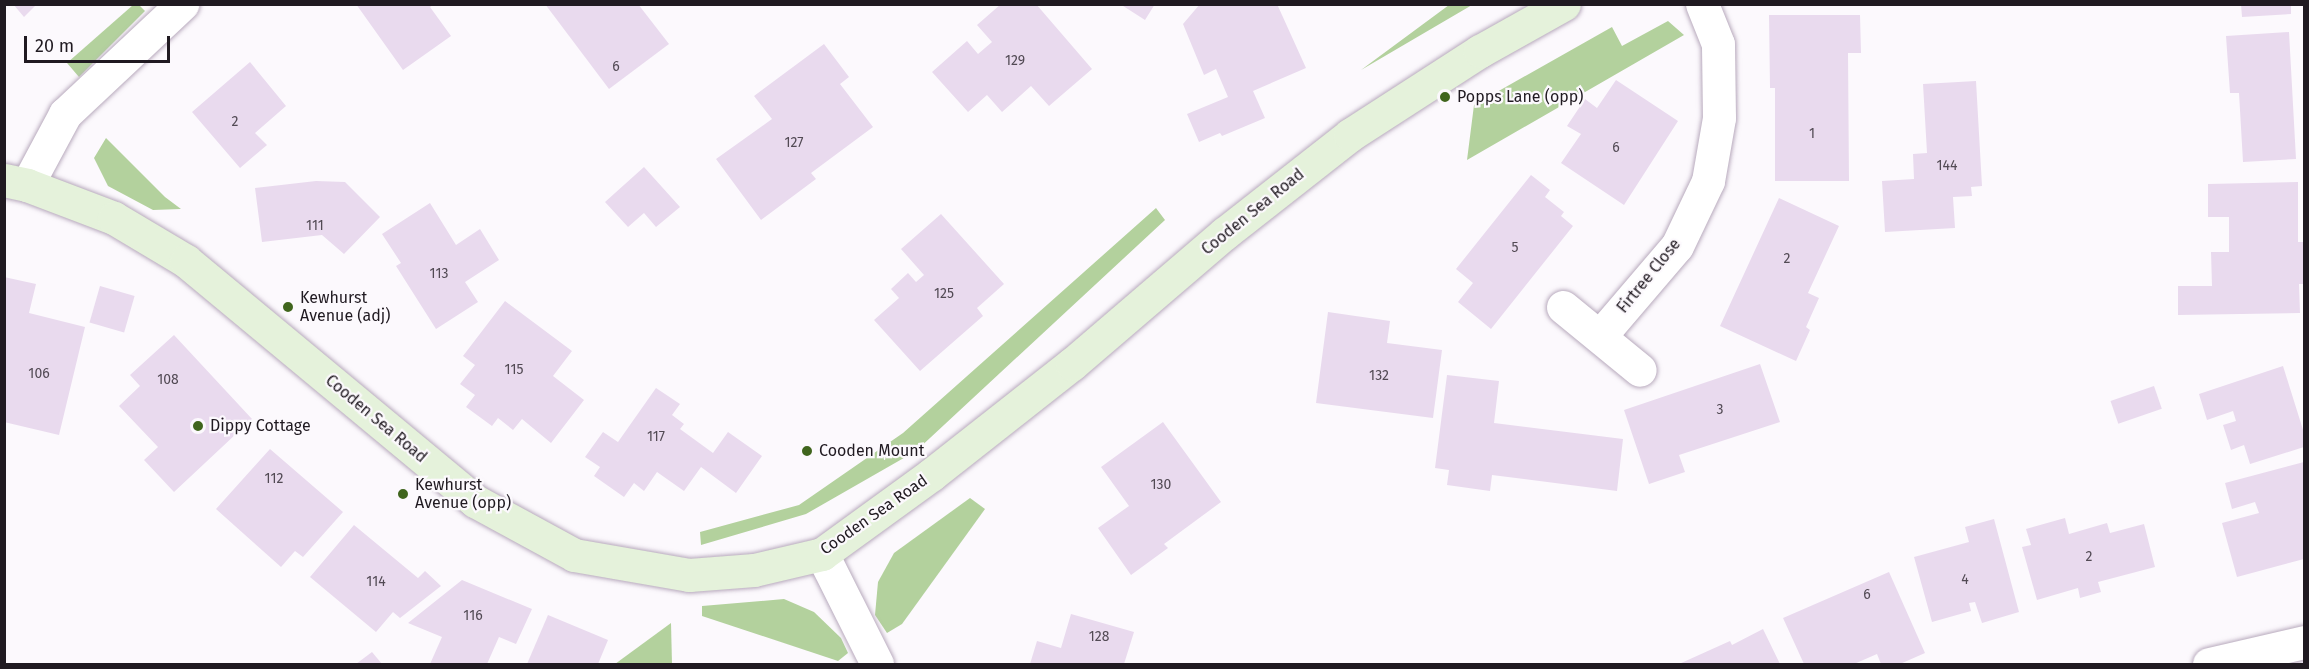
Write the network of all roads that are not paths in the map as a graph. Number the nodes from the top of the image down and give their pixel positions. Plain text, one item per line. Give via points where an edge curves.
1 (182, 4) edge
2 (1564, 4) edge
3 (1702, 4) edge
4 (16, 182) edge
5 (1563, 307) dead end
6 (1600, 336) junction
7 (1640, 370) dead end
8 (822, 554) junction
9 (2304, 642) edge
10 (877, 664) edge
11 (2209, 664) edge

1 - 4 street via 65,114
2 - 8 main road, Cooden Sea Road via 1480,51 1350,135 1225,233 1072,364
3 - 6 street, Firtree Close via 1718,44 1719,118 1708,181 1677,246
4 - 8 main road, Cooden Sea Road via 114,218 186,261 475,501 574,555 689,575 754,570
5 - 6 street
6 - 7 street
8 - 10 street
9 - 11 street

